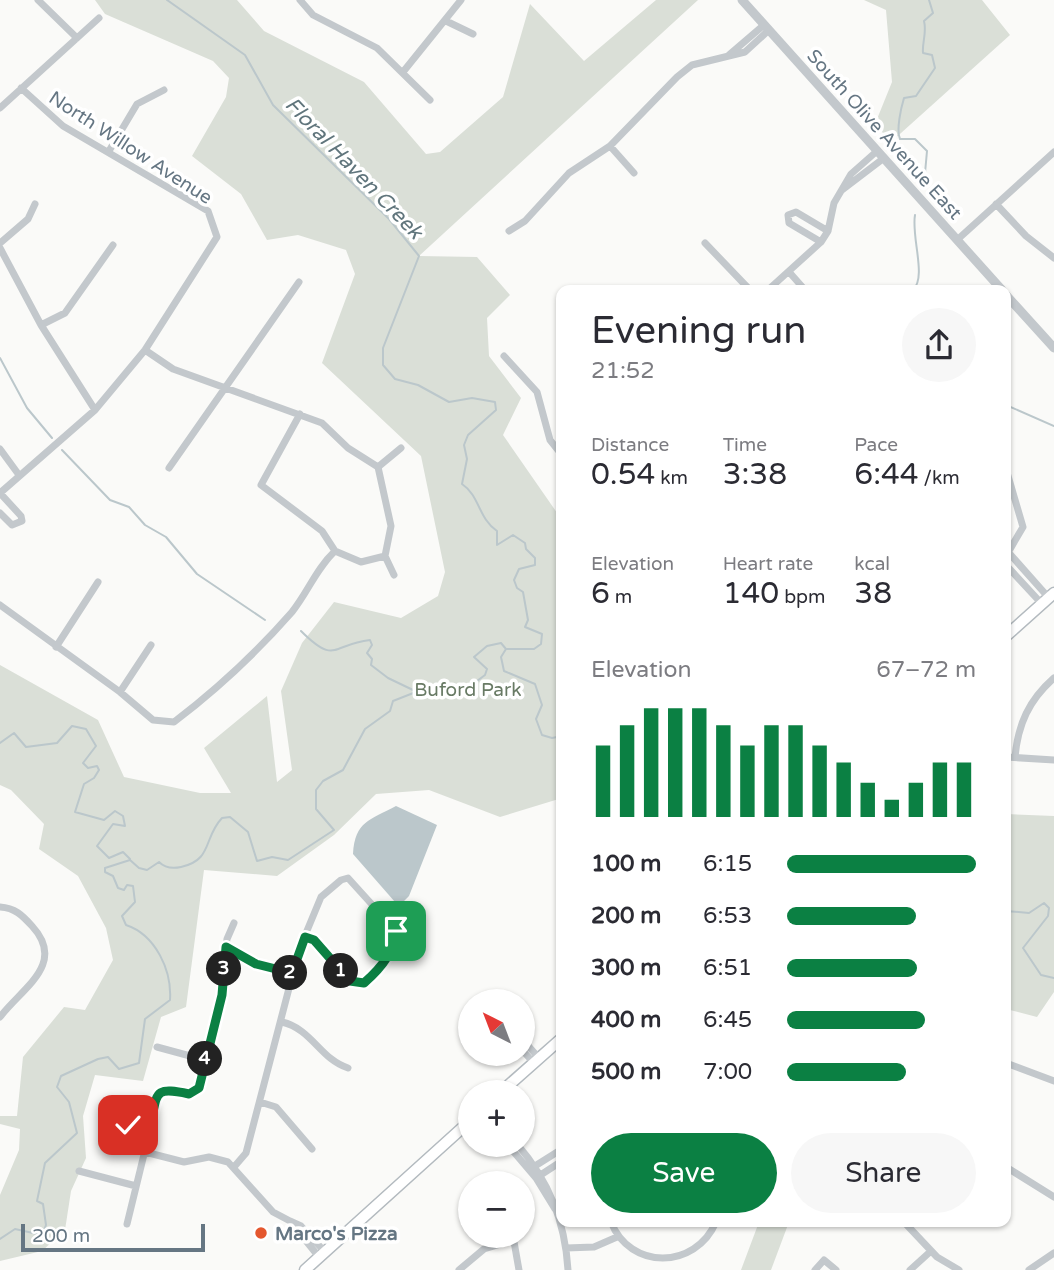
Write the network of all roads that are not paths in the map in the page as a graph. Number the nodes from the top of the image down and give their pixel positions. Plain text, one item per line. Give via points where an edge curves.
1 (38, 0) edge
2 (300, 0) edge
3 (461, 0) edge
4 (742, 0) edge
5 (99, 18) dead end
6 (446, 21) junction
7 (766, 27) junction
8 (473, 34) dead end
9 (77, 38) junction
10 (403, 72) junction
11 (21, 88) junction
12 (164, 90) dead end
13 (430, 100) dead end
14 (0, 108) edge
15 (610, 146) junction
16 (109, 151) junction
17 (1054, 152) edge
18 (880, 155) junction
19 (634, 173) dead end
20 (35, 204) dead end
21 (996, 204) junction
22 (509, 231) dead end
23 (828, 231) junction
24 (957, 240) junction
25 (821, 242) junction
26 (705, 243) dead end
27 (0, 246) edge
28 (113, 246) dead end
29 (1054, 258) edge
30 (790, 273) junction
31 (299, 282) dead end
32 (745, 285) edge
33 (774, 285) edge
34 (801, 285) edge
35 (998, 285) edge
36 (1011, 301) edge
37 (41, 324) junction
38 (1054, 348) edge
39 (145, 350) junction
40 (504, 356) dead end
41 (222, 388) junction
42 (95, 410) junction
43 (300, 414) junction
44 (401, 448) dead end
45 (556, 448) edge
46 (0, 449) edge
47 (378, 467) junction
48 (169, 468) dead end
49 (19, 475) junction
50 (1011, 486) edge
51 (0, 493) edge
52 (0, 513) edge
53 (1011, 549) edge
54 (335, 551) junction
55 (385, 556) junction
56 (1011, 557) edge
57 (1011, 569) edge
58 (394, 575) dead end
59 (98, 582) dead end
60 (1048, 598) edge
61 (0, 605) edge
62 (1011, 631) edge
63 (151, 645) dead end
64 (56, 647) junction
65 (1054, 678) edge
66 (120, 692) junction
67 (1011, 757) edge
68 (1015, 757) junction
69 (1054, 760) edge
70 (0, 907) edge
71 (233, 923) dead end
72 (305, 937) junction
73 (226, 947) junction
74 (292, 973) junction
75 (0, 1017) edge
76 (282, 1023) junction
77 (556, 1043) edge
78 (157, 1046) dead end
79 (205, 1060) junction
80 (536, 1060) edge
81 (1011, 1065) edge
82 (529, 1066) edge
83 (348, 1068) dead end
84 (514, 1080) edge
85 (1054, 1082) edge
86 (260, 1102) junction
87 (150, 1126) junction
88 (458, 1132) edge
89 (312, 1149) dead end
90 (145, 1151) junction
91 (556, 1153) edge
92 (520, 1157) edge
93 (528, 1157) edge
94 (548, 1158) junction
95 (556, 1164) edge
96 (535, 1166) junction
97 (553, 1166) junction
98 (234, 1167) junction
99 (1011, 1170) edge
100 (79, 1171) dead end
101 (538, 1176) junction
102 (136, 1186) junction
103 (1054, 1197) edge
104 (556, 1210) edge
105 (127, 1224) dead end
106 (561, 1227) edge
107 (613, 1227) edge
108 (713, 1227) edge
109 (909, 1227) edge
110 (617, 1237) junction
111 (489, 1248) edge
112 (515, 1248) edge
113 (567, 1251) junction
114 (931, 1251) junction
115 (1054, 1253) edge
116 (322, 1254) junction
117 (305, 1270) edge
118 (459, 1270) edge
119 (519, 1270) edge
120 (568, 1270) edge
121 (815, 1270) edge
122 (836, 1270) edge
123 (910, 1270) edge
124 (959, 1270) edge
125 (1029, 1270) edge

1 - 9 street
2 - 10 street via 313,15 377,48
3 - 6 street
4 - 7 street, South Olive Avenue East
5 - 9 street
6 - 8 street
6 - 10 street
7 - 15 street via 729,55 692,65
7 - 18 street, South Olive Avenue East
9 - 11 street
10 - 13 street
11 - 14 street
11 - 16 street, North Willow Avenue via 63,126
12 - 16 street via 137,104
15 - 19 street
15 - 22 street via 569,173 525,221
16 - 39 street, North Willow Avenue via 208,211 217,237
17 - 21 street
18 - 23 street via 851,174 834,204
18 - 24 street, South Olive Avenue East
20 - 27 street via 28,219
21 - 24 street
21 - 29 street
23 - 25 street
23 - 25 street via 796,212 788,215 789,223
24 - 35 street, South Olive Avenue East
25 - 30 street
26 - 32 street
27 - 37 street
28 - 37 street via 65,313
30 - 33 street
30 - 34 street
31 - 41 street
36 - 38 street
37 - 42 street
39 - 41 street via 173,369
39 - 42 street
40 - 45 street via 537,392
41 - 43 street
41 - 48 street
42 - 49 street
43 - 47 street via 322,423 348,448
43 - 54 street via 261,485 322,531
44 - 47 street
46 - 49 street
47 - 55 street via 391,526
49 - 51 street
50 - 53 street via 1023,527
51 - 52 street via 22,521 12,525
54 - 55 street via 361,562
54 - 66 street via 293,610 207,698 174,722 153,720
55 - 58 street
56 - 60 street
57 - 60 street
59 - 64 street
60 - 62 main road
61 - 64 street
63 - 66 street
64 - 66 street
65 - 68 street via 1028,707 1017,735
67 - 68 street
68 - 69 street
70 - 75 street via 16,910 45,947 43,965
71 - 73 street
72 - 72 street via 321,897 348,878 396,931 378,971 364,983 350,981 314,940
72 - 74 street
73 - 74 street via 256,964
73 - 79 street via 222,995
74 - 76 street
76 - 83 street via 303,1030 334,1063
76 - 86 street
77 - 80 main road
78 - 79 street
79 - 87 street via 195,1091 189,1094 167,1088 159,1093
81 - 85 street
82 - 84 main road
86 - 89 street via 276,1107
86 - 98 street via 246,1153
87 - 90 street
87 - 90 street via 129,1124 123,1132 125,1142
88 - 116 main road
90 - 98 street via 184,1162 215,1158
90 - 102 street
91 - 94 street
92 - 101 street
93 - 96 street
94 - 96 street
94 - 97 street
95 - 97 street
96 - 101 street
97 - 101 street
98 - 116 street via 273,1212 290,1221
99 - 103 street
100 - 102 street
101 - 104 street
102 - 105 street
106 - 113 street
107 - 110 street
108 - 110 street via 699,1248 674,1258 640,1255
109 - 114 street
110 - 113 street
111 - 118 street
112 - 119 street
113 - 120 street
114 - 123 street
114 - 124 street
115 - 125 street
116 - 117 main road
121 - 122 street via 824,1261

